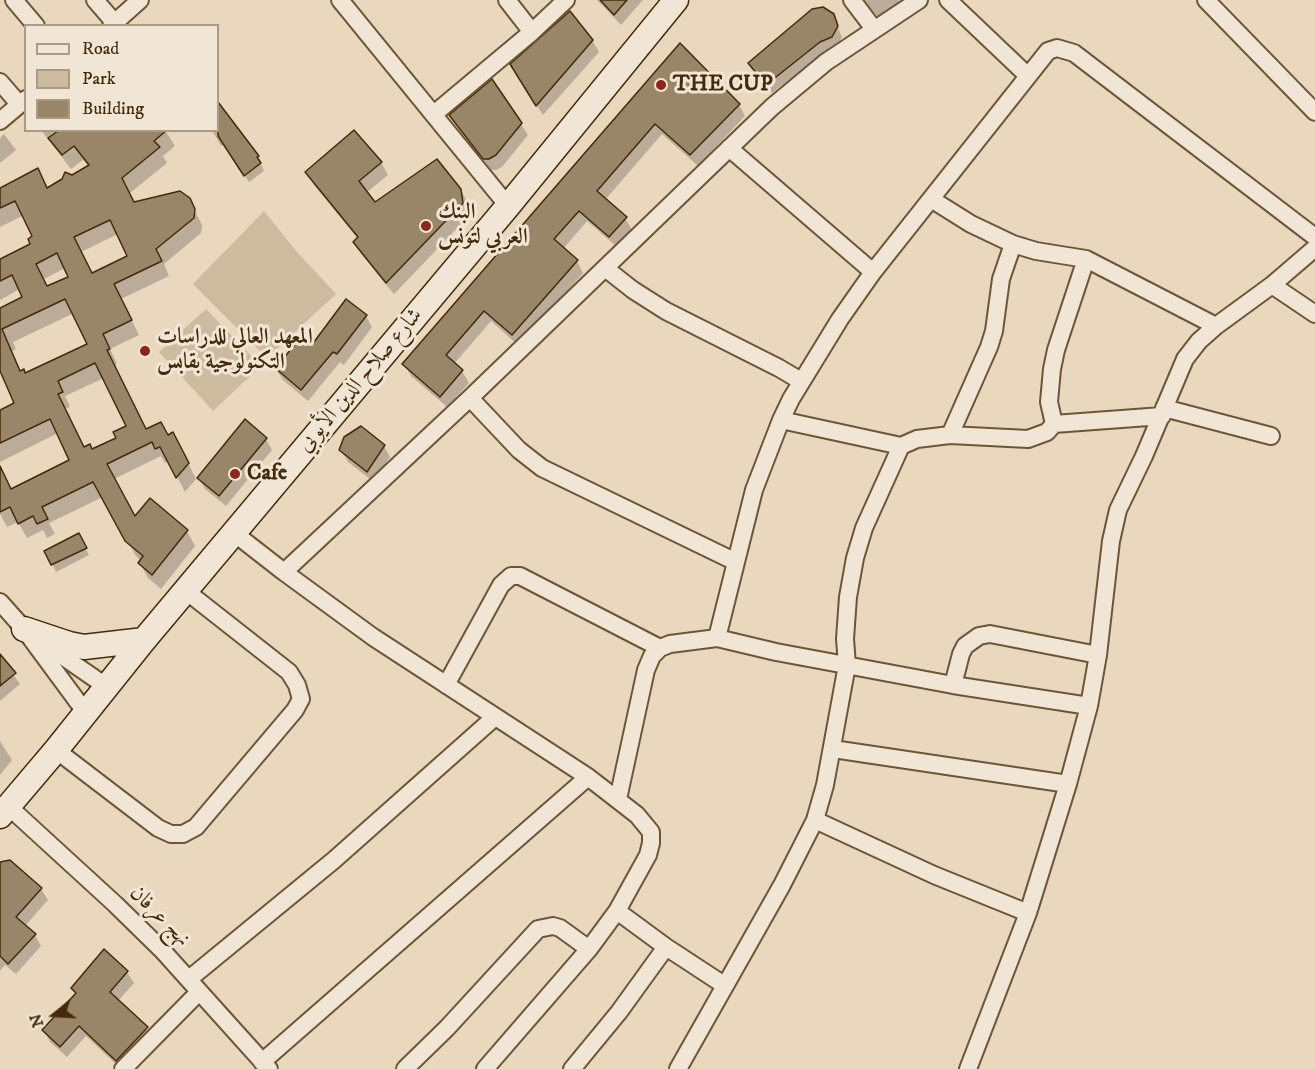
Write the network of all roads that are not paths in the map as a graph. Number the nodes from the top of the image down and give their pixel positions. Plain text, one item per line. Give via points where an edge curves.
1 (14, 0) edge
2 (95, 0) edge
3 (140, 0) edge
4 (340, 0) edge
5 (507, 0) edge
6 (566, 0) edge
7 (676, 0) edge
8 (852, 0) edge
9 (919, 0) edge
10 (948, 0) edge
11 (1206, 0) edge
12 (34, 24) edge
13 (113, 24) edge
14 (874, 29) junction
15 (532, 32) junction
16 (1028, 76) junction
17 (0, 82) edge
18 (22, 102) edge
19 (1315, 112) edge
20 (434, 114) junction
21 (0, 121) edge
22 (729, 148) junction
23 (931, 199) junction
24 (508, 206) junction
25 (1315, 237) edge
26 (1013, 244) junction
27 (1315, 248) edge
28 (1086, 259) junction
29 (605, 268) junction
30 (873, 272) junction
31 (1272, 285) junction
32 (1315, 314) edge
33 (1216, 326) junction
34 (801, 381) junction
35 (470, 398) junction
36 (1163, 412) junction
37 (781, 420) junction
38 (1054, 424) junction
39 (950, 435) junction
40 (1271, 436) dead end
41 (901, 446) junction
42 (234, 533) junction
43 (736, 562) junction
44 (284, 573) junction
45 (186, 591) junction
46 (0, 602) edge
47 (24, 629) junction
48 (717, 638) junction
49 (144, 640) junction
50 (660, 648) junction
51 (1098, 655) junction
52 (847, 665) junction
53 (446, 685) junction
54 (953, 685) junction
55 (107, 687) junction
56 (1089, 706) junction
57 (86, 713) junction
58 (495, 717) junction
59 (832, 749) junction
60 (56, 750) junction
61 (588, 777) junction
62 (1068, 784) junction
63 (618, 799) junction
64 (4, 811) edge
65 (815, 820) junction
66 (617, 911) junction
67 (1028, 913) junction
68 (666, 947) junction
69 (589, 949) junction
70 (194, 985) junction
71 (724, 985) junction
72 (266, 1065) edge
73 (123, 1069) edge
74 (405, 1069) edge
75 (485, 1069) edge
76 (572, 1069) edge
77 (678, 1069) edge
78 (968, 1069) edge

1 - 12 street
2 - 13 street
3 - 13 street
4 - 20 street
5 - 15 street
6 - 15 street
7 - 24 main road, شارع صلاح الدين الأيوبي
8 - 14 street
9 - 14 street
10 - 16 street
11 - 19 street
14 - 22 street via 826,62
15 - 20 street
16 - 23 street
16 - 25 street via 1048,51 1057,48 1074,53
17 - 18 street
18 - 21 street
20 - 24 street
22 - 29 street
22 - 30 street
23 - 26 street
23 - 30 street
24 - 42 main road, شارع صلاح الدين الأيوبي
26 - 28 street
26 - 39 street via 1001,279 994,332
27 - 31 street
28 - 33 street
28 - 38 street via 1052,369 1049,402
29 - 34 street via 666,311
29 - 35 street
30 - 34 street
31 - 32 street
31 - 33 street
33 - 36 street via 1185,359
34 - 37 street
35 - 43 street via 542,468
35 - 44 street
36 - 38 street
36 - 40 street
36 - 51 street via 1118,510
37 - 41 street
37 - 43 street via 754,490
38 - 39 street via 1047,432 1028,439
39 - 41 street via 917,439
41 - 52 street via 864,528 855,558 848,597
42 - 44 street
42 - 45 main road, شارع صلاح الدين الأيوبي
43 - 48 street
44 - 53 street
45 - 49 main road, شارع صلاح الدين الأيوبي
45 - 60 street via 290,672 301,699 295,710 196,827 183,834 158,828
46 - 47 street
47 - 49 main road via 84,646
47 - 55 street
47 - 57 street
48 - 50 street
48 - 52 street
49 - 55 main road, شارع صلاح الدين الأيوبي
50 - 53 street via 520,576 511,576 501,585
50 - 63 street via 646,670
51 - 54 street via 990,634 979,636 965,646
51 - 56 street
52 - 54 street
52 - 59 street
53 - 58 street
54 - 56 street
55 - 57 main road, شارع صلاح الدين الأيوبي
56 - 62 street
57 - 60 main road, شارع صلاح الدين الأيوبي
58 - 61 street
58 - 70 street
59 - 62 street
59 - 65 street
60 - 64 main road, شارع صلاح الدين الأيوبي
61 - 63 street
61 - 72 street
62 - 67 street
63 - 66 street via 651,832 651,843
64 - 70 street, نهج عرفان via 115,904
65 - 67 street
65 - 71 street
66 - 68 street
66 - 69 street
67 - 78 street
68 - 71 street
68 - 76 street
69 - 74 street via 560,928 538,929
69 - 75 street
70 - 72 street, نهج عرفان
70 - 73 street
71 - 77 street

